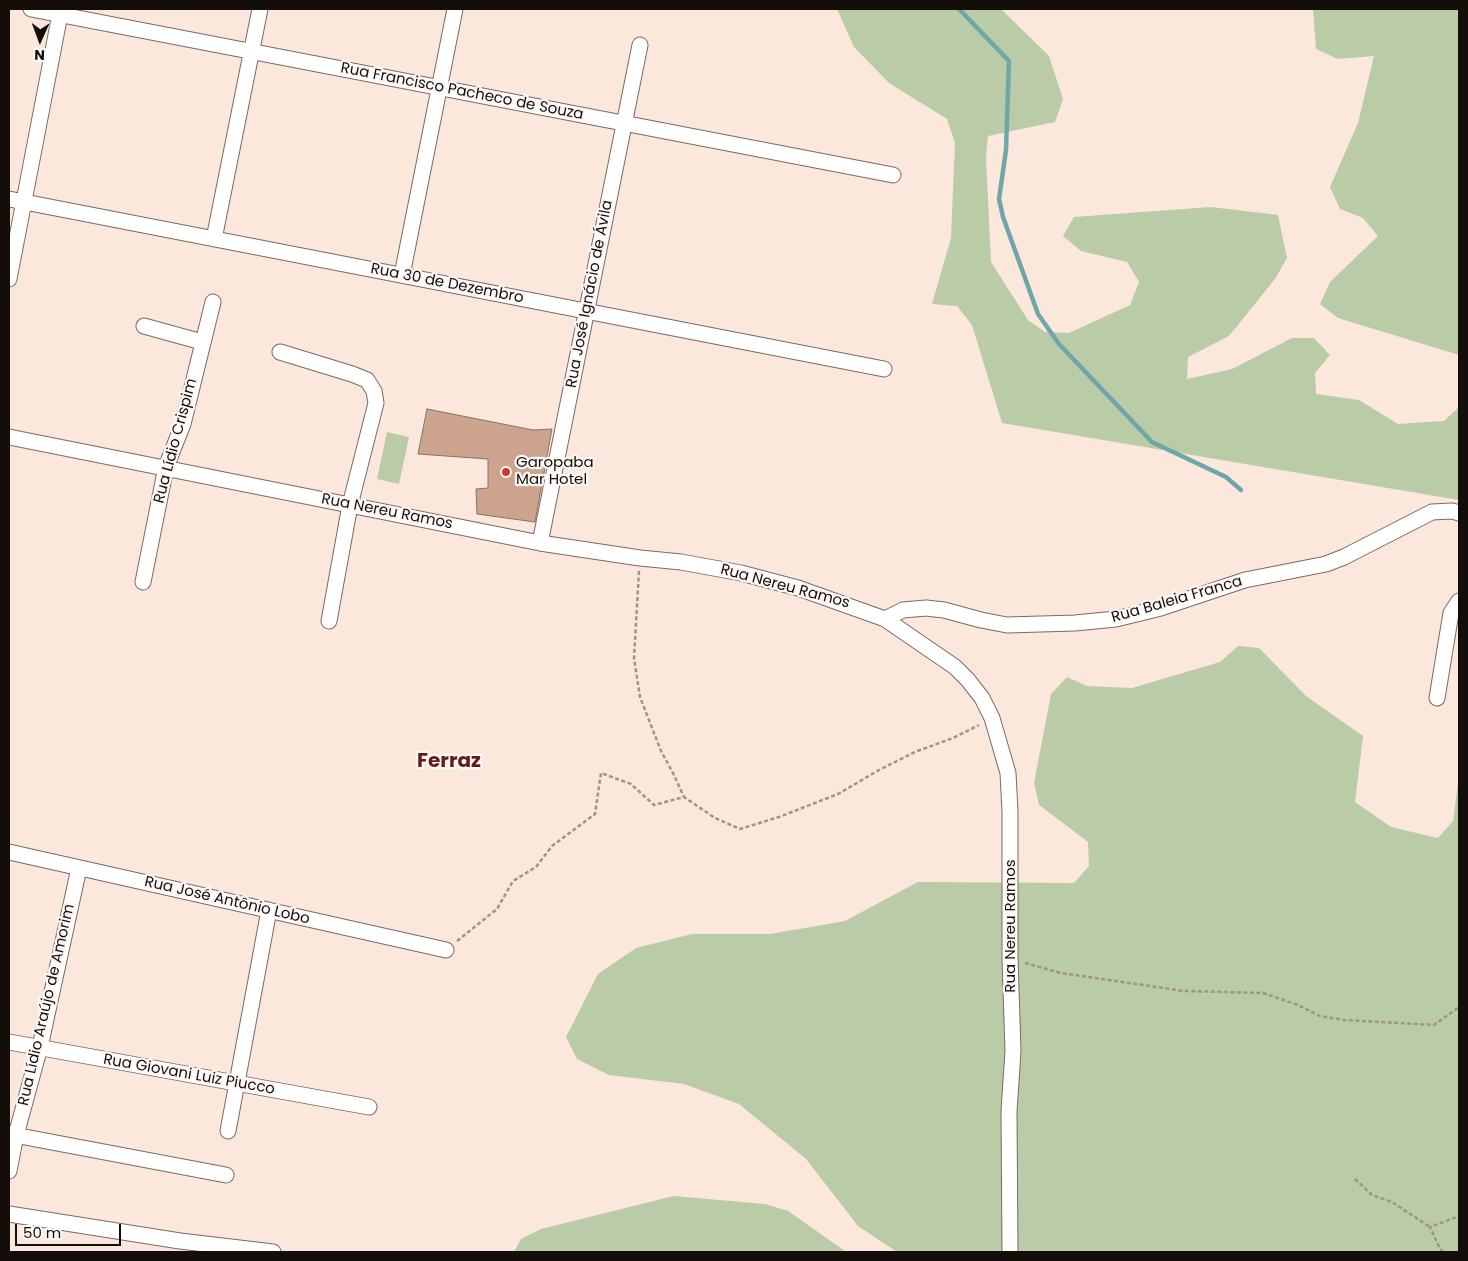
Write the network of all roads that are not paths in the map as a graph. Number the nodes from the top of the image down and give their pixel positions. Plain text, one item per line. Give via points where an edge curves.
1 (31, 9) edge
2 (260, 9) edge
3 (455, 9) edge
4 (61, 12) edge
5 (640, 45) dead end
6 (252, 51) junction
7 (439, 88) junction
8 (624, 124) junction
9 (893, 175) dead end
10 (16, 201) edge
11 (214, 239) junction
12 (402, 275) junction
13 (9, 279) edge
14 (213, 302) dead end
15 (587, 311) junction
16 (144, 326) dead end
17 (202, 342) junction
18 (280, 352) dead end
19 (884, 369) dead end
20 (9, 436) edge
21 (166, 467) junction
22 (350, 505) junction
23 (1459, 513) edge
24 (540, 543) junction
25 (143, 582) dead end
26 (1459, 601) edge
27 (886, 619) junction
28 (329, 621) dead end
29 (1437, 698) dead end
30 (9, 852) edge
31 (79, 868) junction
32 (269, 910) junction
33 (446, 950) road end
34 (9, 1042) edge
35 (40, 1047) junction
36 (237, 1083) junction
37 (369, 1107) dead end
38 (228, 1131) dead end
39 (12, 1135) edge
40 (9, 1171) edge
41 (226, 1175) dead end
42 (9, 1214) edge
43 (273, 1252) edge
44 (1010, 1252) edge

1 - 4 street, Rua Francisco Pacheco de Souza
2 - 6 street
3 - 7 street
4 - 6 street, Rua Francisco Pacheco de Souza
4 - 10 street
5 - 8 street, Rua José Ignácio de Ávila
6 - 7 street, Rua Francisco Pacheco de Souza
6 - 11 street
7 - 8 street, Rua Francisco Pacheco de Souza
7 - 12 street
8 - 9 street, Rua Francisco Pacheco de Souza
8 - 15 street, Rua José Ignácio de Ávila
10 - 11 street, Rua 30 de Dezembro
10 - 13 street
11 - 12 street, Rua 30 de Dezembro
12 - 15 street, Rua 30 de Dezembro
14 - 17 street, Rua Lídio Crispim
15 - 19 street, Rua 30 de Dezembro
15 - 24 street, Rua José Ignácio de Ávila
16 - 17 street
17 - 21 street, Rua Lídio Crispim via 183,424
18 - 22 street via 360,377 367,380 374,391 376,403
20 - 21 street, Rua Nereu Ramos
21 - 22 street, Rua Nereu Ramos
21 - 25 street, Rua Lídio Crispim
22 - 24 street, Rua Nereu Ramos
22 - 28 street
23 - 27 street, Rua Baleia Franca via 1432,512 1326,564 1245,580 1116,619 1007,625 926,608 903,610
24 - 27 street, Rua Nereu Ramos via 740,573 798,588
26 - 29 street via 1451,613
27 - 44 street, Rua Nereu Ramos via 955,667 968,680 992,718 1008,774 1012,1051
30 - 31 street, Rua José Antônio Lobo
31 - 32 street, Rua José Antônio Lobo
31 - 35 street, Rua Lídio Araújo de Amorim
32 - 33 street, Rua José Antônio Lobo
32 - 36 street
34 - 35 street, Rua Giovani Luiz Piucco
35 - 36 street, Rua Giovani Luiz Piucco
35 - 39 street, Rua Lídio Araújo de Amorim
36 - 37 street, Rua Giovani Luiz Piucco
36 - 38 street
39 - 40 street, Rua Lídio Araújo de Amorim
39 - 41 street
42 - 43 street

